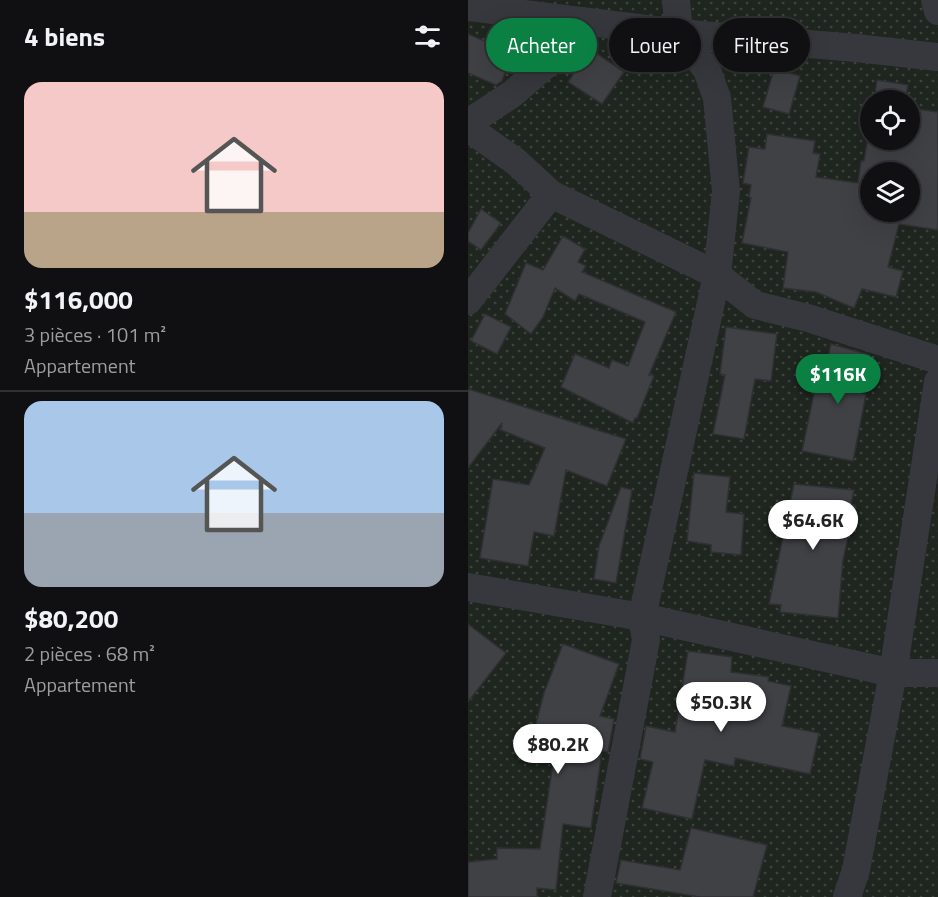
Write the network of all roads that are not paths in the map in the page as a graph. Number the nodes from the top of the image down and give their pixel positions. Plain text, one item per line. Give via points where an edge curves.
1 (676, 0) edge
2 (935, 0) edge
3 (468, 7) edge
4 (938, 11) edge
5 (557, 18) edge
6 (678, 18) edge
7 (701, 35) edge
8 (938, 57) edge
9 (701, 62) edge
10 (538, 72) edge
11 (468, 123) edge
12 (468, 128) edge
13 (551, 194) junction
14 (717, 275) junction
15 (468, 302) edge
16 (938, 360) edge
17 (938, 382) edge
18 (468, 587) edge
19 (642, 617) junction
20 (893, 673) junction
21 (938, 673) edge
22 (597, 897) edge
23 (848, 897) edge

1 - 6 street
2 - 4 street
3 - 5 street
7 - 8 street
9 - 14 street via 717,98 726,191
10 - 11 street via 513,94
12 - 13 street via 515,161
13 - 14 street
13 - 15 street
14 - 16 street via 755,305
14 - 19 street
17 - 20 street
18 - 19 street
19 - 20 street
19 - 22 street via 646,640
20 - 21 street
20 - 23 street

